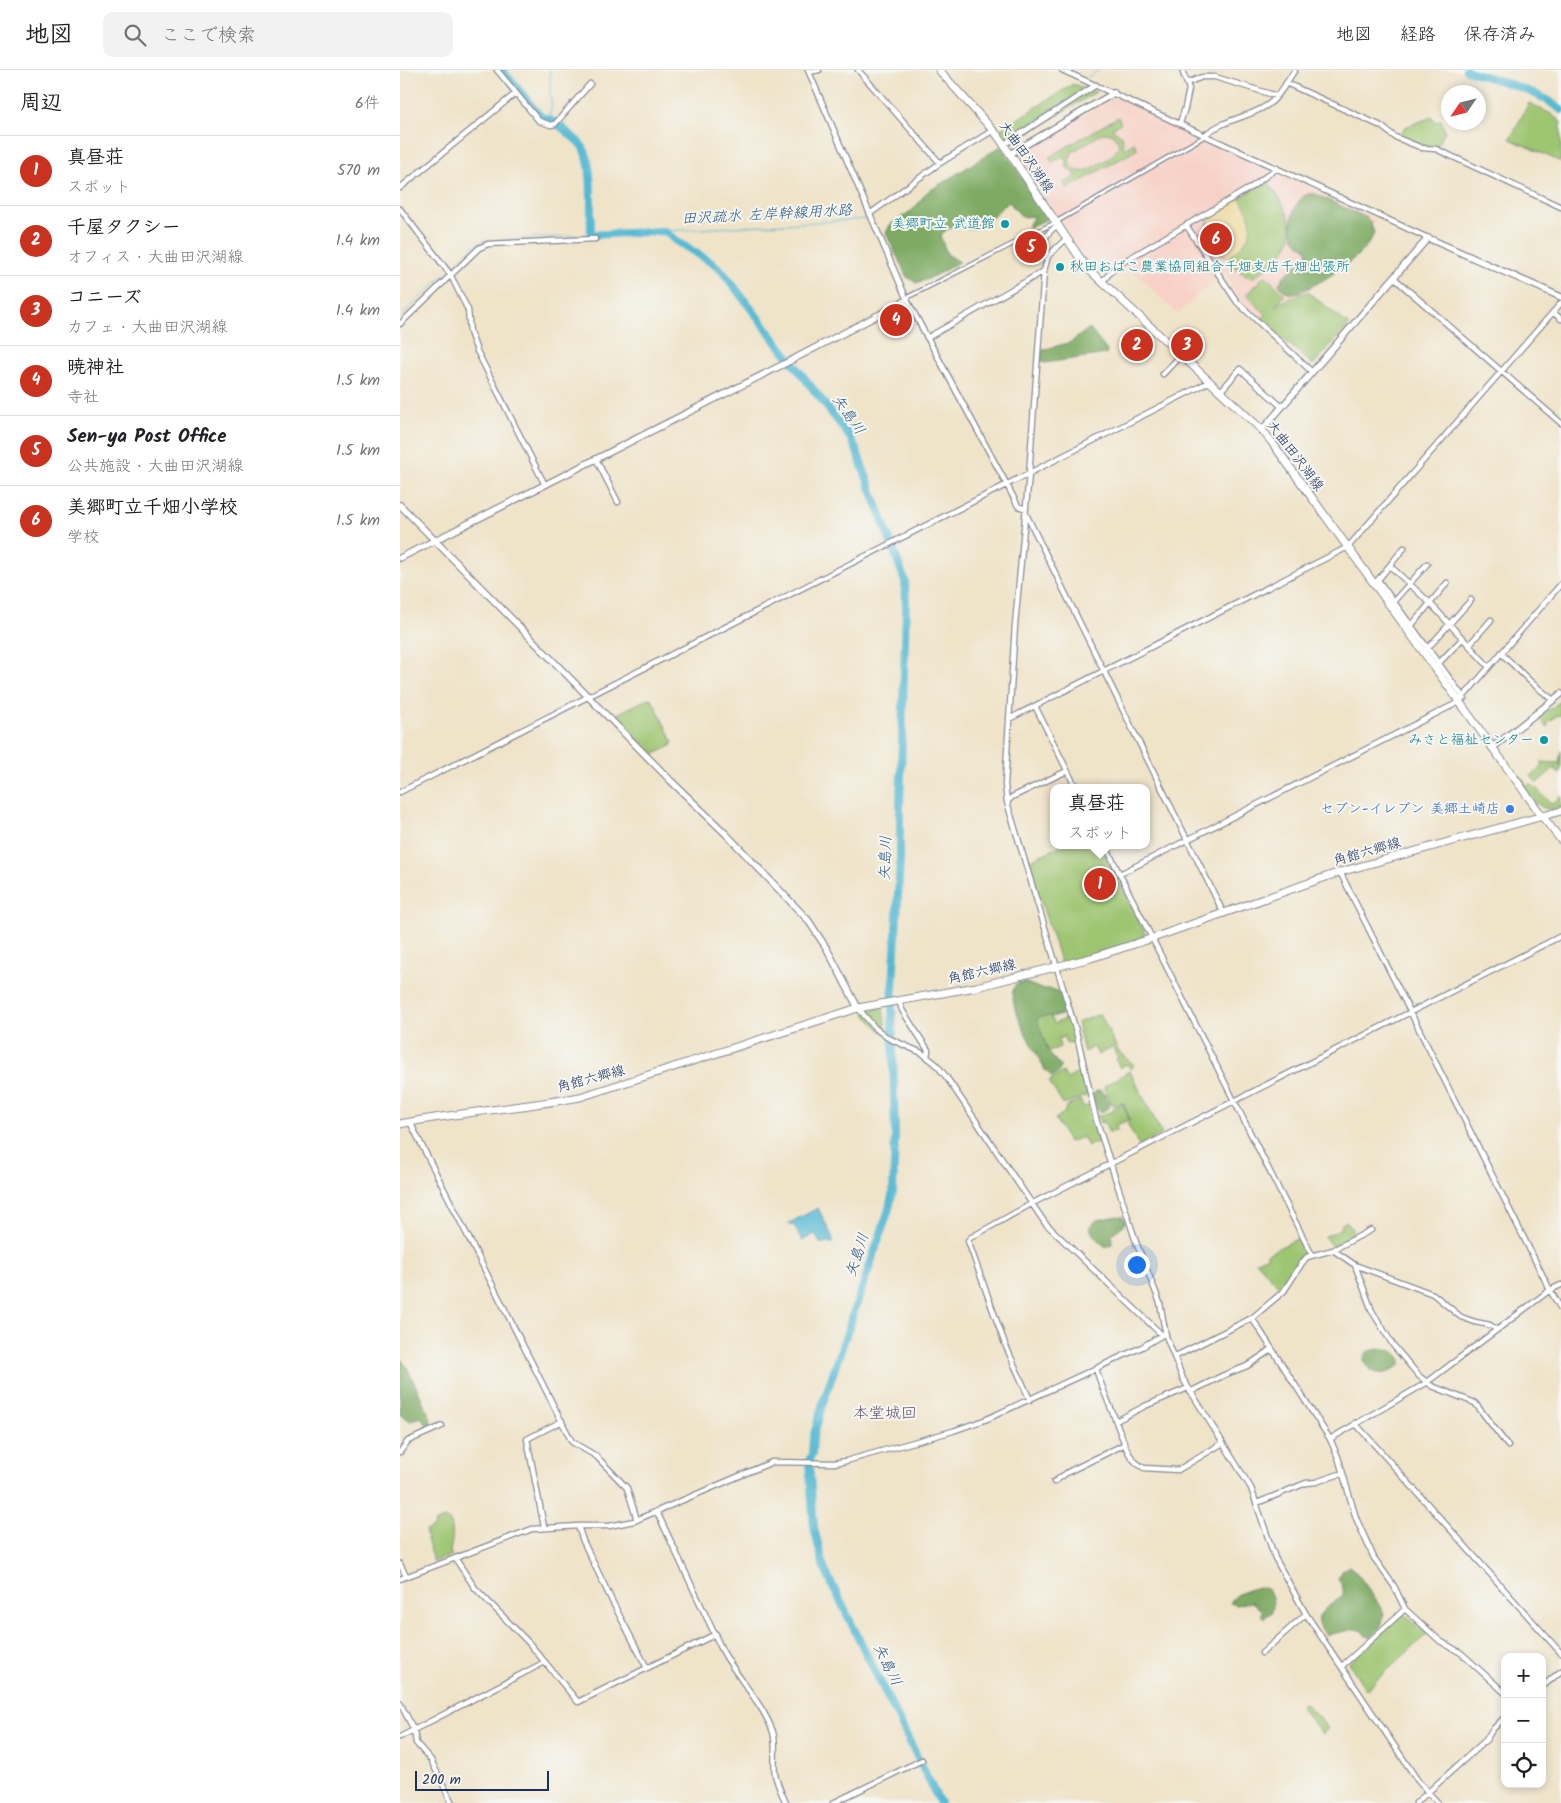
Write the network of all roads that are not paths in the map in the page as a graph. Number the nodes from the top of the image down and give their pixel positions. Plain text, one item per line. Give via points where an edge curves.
1 (497, 70) edge
2 (819, 70) edge
3 (858, 70) edge
4 (938, 70) edge
5 (1062, 70) edge
6 (1182, 70) edge
7 (1295, 70) edge
8 (809, 71) edge
9 (1187, 82) junction
10 (1286, 83) junction
11 (590, 84) dead end
12 (1096, 85) junction
13 (516, 93) junction
14 (1114, 93) junction
15 (1276, 96) junction
16 (1180, 123) junction
17 (992, 131) junction
18 (1206, 135) junction
19 (1003, 145) junction
20 (1010, 154) junction
21 (940, 163) junction
22 (1277, 168) junction
23 (400, 188) edge
24 (1561, 207) edge
25 (400, 209) edge
26 (871, 213) junction
27 (1057, 224) junction
28 (1186, 225) junction
29 (1067, 238) junction
30 (1428, 238) junction
31 (595, 239) dead end
32 (1046, 263) junction
33 (1044, 271) junction
34 (450, 274) junction
35 (1394, 278) junction
36 (1102, 282) junction
37 (1561, 297) edge
38 (907, 300) junction
39 (1561, 303) edge
40 (1553, 312) junction
41 (1561, 319) edge
42 (400, 324) edge
43 (927, 338) junction
44 (1181, 356) junction
45 (1501, 371) junction
46 (1312, 372) junction
47 (1163, 374) dead end
48 (1209, 382) junction
49 (1220, 392) junction
50 (1282, 407) junction
51 (1561, 423) edge
52 (1262, 430) junction
53 (596, 459) junction
54 (1029, 474) junction
55 (545, 485) junction
56 (1007, 486) junction
57 (618, 502) dead end
58 (400, 505) edge
59 (1026, 511) junction
60 (436, 541) junction
61 (1348, 547) junction
62 (1404, 548) dead end
63 (400, 558) edge
64 (1427, 564) dead end
65 (1390, 566) junction
66 (1376, 582) junction
67 (1447, 583) dead end
68 (1409, 584) junction
69 (1561, 584) edge
70 (1471, 600) dead end
71 (1393, 602) junction
72 (1430, 603) junction
73 (1491, 620) dead end
74 (1449, 623) junction
75 (1411, 626) junction
76 (1463, 638) junction
77 (1469, 645) junction
78 (1427, 649) junction
79 (1501, 653) junction
80 (1438, 664) junction
81 (1489, 667) junction
82 (1103, 671) junction
83 (1561, 694) edge
84 (589, 697) junction
85 (1461, 700) junction
86 (1554, 700) junction
87 (1035, 706) junction
88 (1009, 719) junction
89 (1492, 748) junction
90 (1067, 771) junction
91 (1074, 784) edge
92 (400, 792) edge
93 (1007, 802) junction
94 (1561, 811) edge
95 (1542, 816) junction
96 (1188, 840) junction
97 (1561, 840) edge
98 (1107, 849) edge
99 (1340, 872) junction
100 (1120, 874) junction
101 (1224, 914) junction
102 (1561, 936) edge
103 (1153, 938) junction
104 (1058, 967) junction
105 (898, 1000) junction
106 (858, 1008) junction
107 (1411, 1011) junction
108 (928, 1057) junction
109 (1234, 1101) junction
110 (410, 1122) junction
111 (400, 1124) edge
112 (1111, 1164) junction
113 (1031, 1204) junction
114 (1371, 1230) dead end
115 (1333, 1250) junction
116 (1312, 1255) junction
117 (1355, 1265) junction
118 (1561, 1285) edge
119 (1550, 1290) junction
120 (1561, 1308) edge
121 (1252, 1318) junction
122 (1497, 1330) junction
123 (1164, 1334) junction
124 (1272, 1349) junction
125 (1174, 1357) junction
126 (1096, 1369) junction
127 (1426, 1383) junction
128 (1189, 1390) junction
129 (1030, 1400) junction
130 (562, 1421) junction
131 (1116, 1421) junction
132 (1355, 1423) junction
133 (442, 1426) dead end
134 (1330, 1439) junction
135 (1223, 1443) junction
136 (1123, 1445) junction
137 (1508, 1446) dead end
138 (400, 1452) edge
139 (1343, 1473) junction
140 (1054, 1482) dead end
141 (1256, 1503) junction
142 (657, 1512) junction
143 (637, 1520) junction
144 (578, 1526) junction
145 (544, 1527) junction
146 (455, 1558) junction
147 (400, 1564) edge
148 (406, 1576) junction
149 (400, 1579) edge
150 (1405, 1609) junction
151 (1306, 1614) junction
152 (716, 1634) junction
153 (1262, 1653) dead end
154 (1561, 1653) edge
155 (545, 1662) junction
156 (1342, 1666) junction
157 (647, 1668) junction
158 (1561, 1670) edge
159 (1546, 1683) edge
160 (1501, 1689) edge
161 (400, 1703) edge
162 (1501, 1721) edge
163 (414, 1730) junction
164 (400, 1737) edge
165 (922, 1760) dead end
166 (1428, 1792) junction
167 (452, 1803) edge
168 (786, 1803) edge
169 (833, 1803) edge
170 (1416, 1803) edge
171 (1438, 1803) edge

1 - 13 street
2 - 8 street
3 - 21 street
4 - 17 main road, 大曲田沢湖線
5 - 12 street
6 - 9 street
7 - 10 street
8 - 26 street
9 - 15 street via 1208,76
9 - 16 street via 1189,89
10 - 15 street
10 - 24 street via 1381,126 1394,137 1422,148 1436,149
11 - 13 street via 551,125 539,121
12 - 14 street
12 - 19 street
13 - 23 street
14 - 16 street
14 - 20 street
15 - 18 street via 1267,106
16 - 18 street
17 - 19 main road, 大曲田沢湖線
17 - 21 street
18 - 22 street
18 - 27 street
19 - 20 main road, 大曲田沢湖線
20 - 27 main road, 大曲田沢湖線
21 - 26 street
22 - 28 street via 1250,188
22 - 30 street
25 - 34 street
26 - 38 street
27 - 29 main road, 大曲田沢湖線
27 - 32 street via 1045,236
27 - 38 street
28 - 36 street via 1116,266
28 - 46 street via 1237,302
29 - 32 street via 1048,256
29 - 36 main road, 大曲田沢湖線 via 1086,267
30 - 35 street
30 - 37 street
31 - 34 street via 488,244 474,251
32 - 33 street
33 - 43 street
33 - 54 street
34 - 42 street
34 - 55 street via 468,310 470,332 477,351
35 - 45 street
35 - 46 street
36 - 44 main road, 大曲田沢湖線
38 - 43 street
38 - 53 street
39 - 40 street
40 - 41 street
40 - 45 street
43 - 56 street
44 - 47 street
44 - 48 main road, 大曲田沢湖線
45 - 51 street
45 - 61 street
46 - 50 street
48 - 49 main road, 大曲田沢湖線
48 - 54 street
49 - 50 street via 1240,368
49 - 52 main road, 大曲田沢湖線
50 - 52 street
52 - 61 main road, 大曲田沢湖線
53 - 55 street
53 - 57 street
54 - 56 street
54 - 59 street
55 - 60 street
56 - 59 street via 1018,506
56 - 84 street
58 - 60 street
59 - 82 street
59 - 88 street
60 - 63 street
60 - 84 street
61 - 66 main road, 大曲田沢湖線
61 - 82 street
62 - 65 street
64 - 68 street
65 - 66 street
65 - 68 street
66 - 71 street
66 - 85 main road, 大曲田沢湖線
67 - 72 street
68 - 71 street
68 - 72 street
69 - 79 street
70 - 74 street
71 - 75 street
72 - 74 street
72 - 75 street
73 - 77 street
74 - 76 street
74 - 78 street
75 - 78 street
76 - 77 street
76 - 80 street
77 - 81 street
78 - 80 street
79 - 81 street
79 - 86 street
80 - 85 street
81 - 85 street
82 - 87 street
82 - 96 street
83 - 86 street
84 - 92 street
84 - 106 street via 808,920
85 - 89 main road, 大曲田沢湖線
85 - 96 street
86 - 89 street
87 - 88 street
87 - 90 street
88 - 93 street
89 - 95 main road, 大曲田沢湖線
90 - 91 street
90 - 93 street
93 - 104 street
94 - 95 main road, 角館六郷線
95 - 97 main road, 大曲田沢湖線
95 - 99 main road, 角館六郷線
96 - 100 street
96 - 101 street
98 - 100 street
99 - 101 main road, 角館六郷線
99 - 107 street
100 - 103 street
101 - 103 main road, 角館六郷線
102 - 107 street
103 - 104 main road, 角館六郷線
103 - 109 street
104 - 105 main road, 角館六郷線 via 976,987
104 - 112 street via 1096,1119
105 - 106 main road, 角館六郷線
105 - 108 street via 928,1050
106 - 108 street via 888,1038
106 - 110 main road, 角館六郷線 via 580,1097
107 - 109 street
107 - 119 street
108 - 113 street via 947,1078
109 - 112 street
109 - 116 street
110 - 111 main road, 角館六郷線
110 - 130 street
112 - 113 street
112 - 123 street via 1160,1304
113 - 123 street via 1046,1223
113 - 129 street via 968,1241 1005,1344
114 - 115 street
115 - 116 street
115 - 117 street
116 - 121 street via 1302,1262 1284,1291
117 - 122 street via 1433,1294 1461,1317
117 - 127 street via 1372,1311 1384,1332
118 - 119 street
119 - 120 street
119 - 122 street
121 - 124 street
121 - 125 street
122 - 127 street
123 - 125 street
123 - 126 street
124 - 128 street via 1247,1366
124 - 134 street
125 - 128 street
126 - 129 street
126 - 131 street
127 - 132 street
127 - 137 street via 1475,1404
128 - 131 street
128 - 135 street
129 - 142 street via 953,1431 846,1461 772,1462
130 - 143 street via 572,1442 596,1456 627,1488
130 - 145 street via 527,1439
131 - 136 street
132 - 134 street
132 - 154 street
133 - 138 street via 408,1441
134 - 139 street
135 - 136 street via 1178,1470 1144,1468 1134,1462
135 - 141 street via 1247,1481
136 - 140 street
139 - 141 street via 1306,1483
139 - 150 street via 1356,1518 1374,1558 1394,1586
141 - 151 street via 1275,1558
142 - 143 street
142 - 152 street
143 - 144 street via 621,1525
144 - 145 street
144 - 157 street
145 - 146 street
146 - 148 street
146 - 155 street via 475,1588
147 - 148 street
148 - 149 street
150 - 156 street
150 - 160 street
151 - 153 street
151 - 156 street
152 - 157 street
152 - 168 street via 731,1666 755,1700 773,1734 775,1773
155 - 157 street via 578,1702
155 - 163 street
156 - 166 street
158 - 159 street
161 - 163 street
162 - 166 street via 1486,1740
163 - 164 street
163 - 167 street via 416,1743 430,1760
165 - 169 street
166 - 170 street
166 - 171 street

